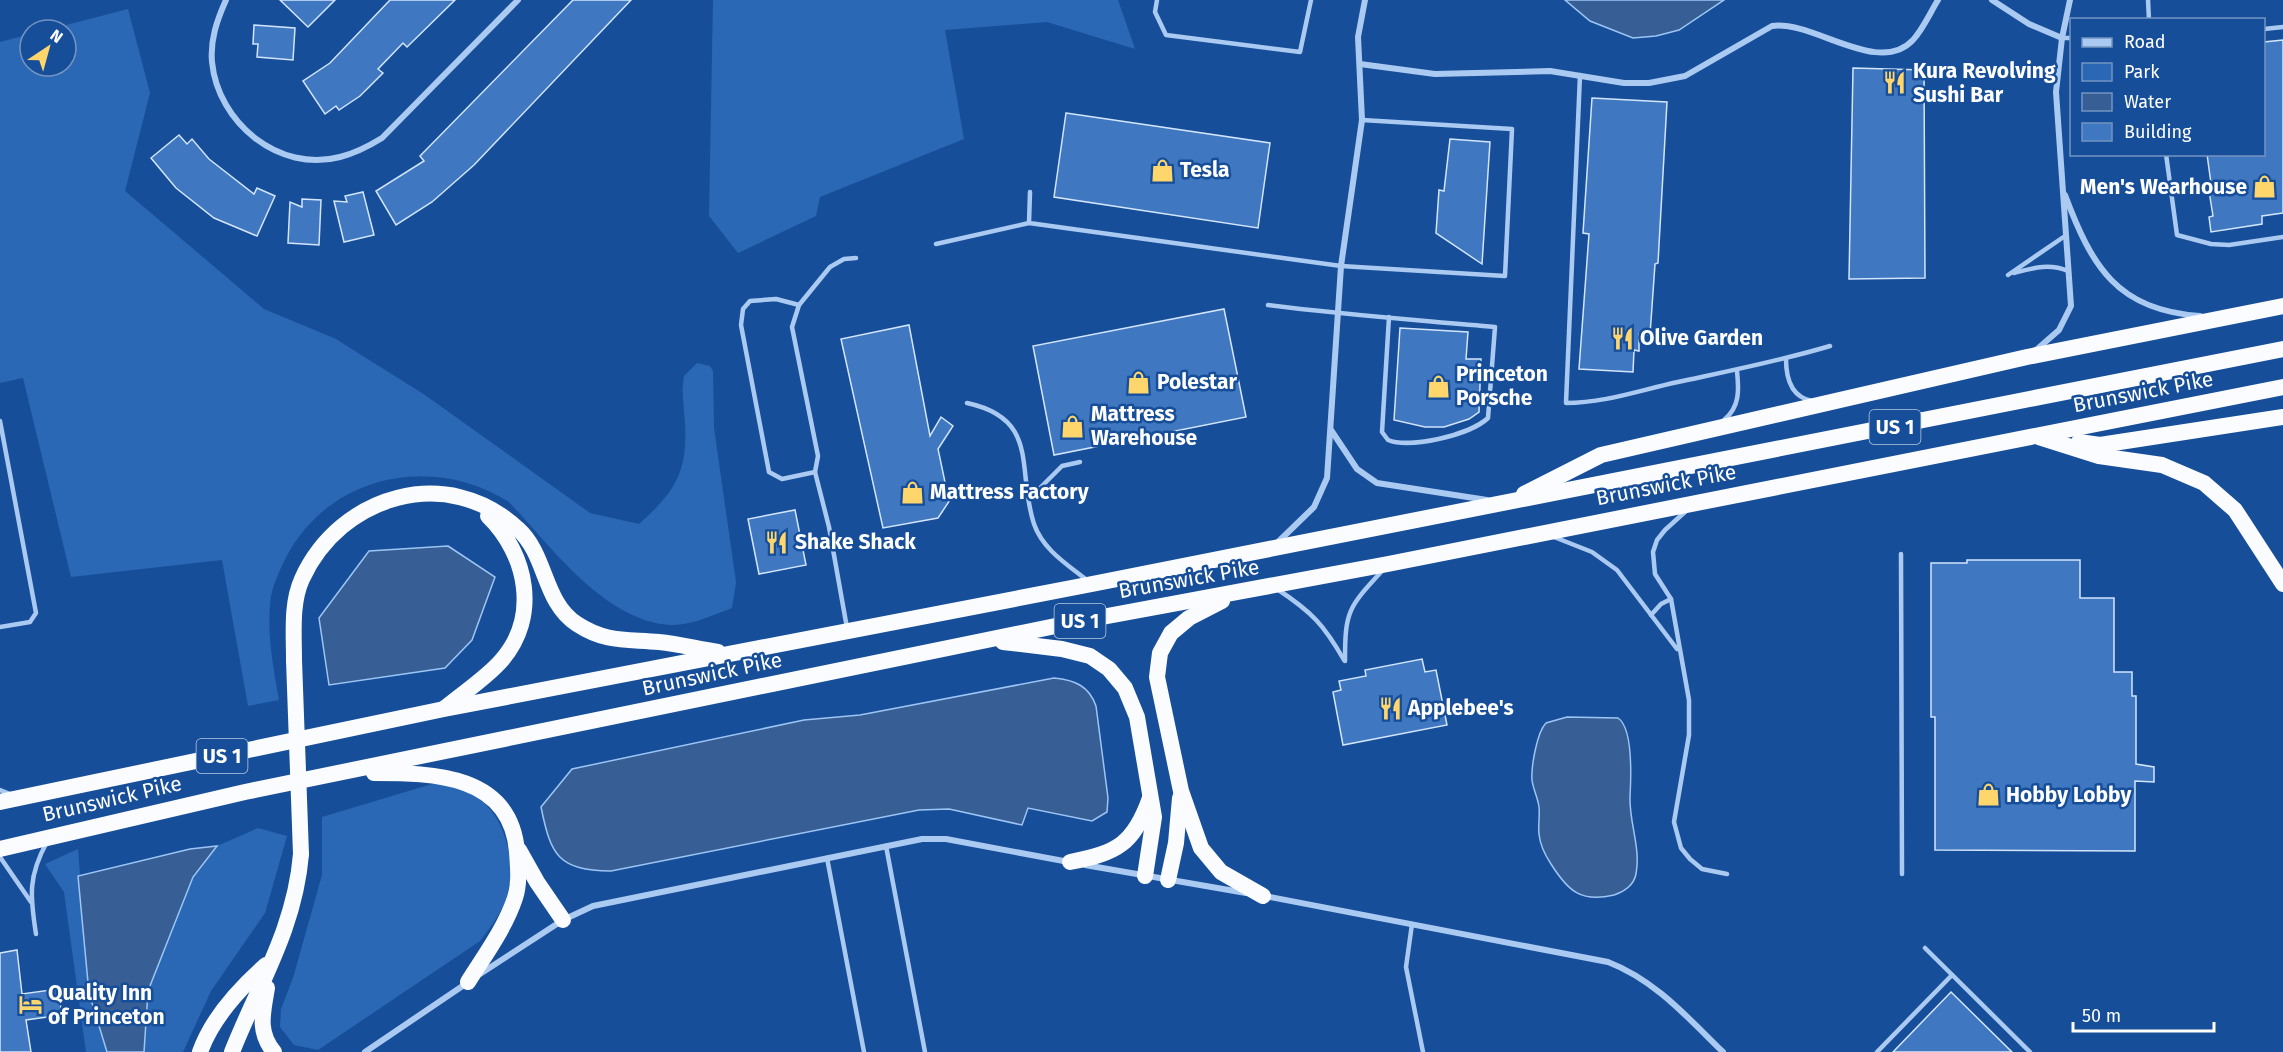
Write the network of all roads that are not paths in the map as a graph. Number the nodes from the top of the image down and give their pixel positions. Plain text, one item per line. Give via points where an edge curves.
1 (226, 0) edge
2 (518, 0) edge
3 (1157, 0) edge
4 (1311, 0) edge
5 (1365, 0) edge
6 (1938, 0) edge
7 (1992, 0) edge
8 (2070, 0) edge
9 (2148, 0) edge
10 (2149, 18) edge
11 (2283, 27) edge
12 (2265, 28) edge
13 (2062, 38) junction
14 (2070, 38) edge
15 (1360, 64) junction
16 (1580, 75) junction
17 (1362, 120) junction
18 (2166, 156) edge
19 (2063, 189) junction
20 (1030, 192) dead end
21 (1029, 223) junction
22 (2066, 236) junction
23 (2283, 237) edge
24 (936, 244) dead end
25 (856, 258) dead end
26 (1341, 266) junction
27 (2068, 271) junction
28 (799, 305) junction
29 (1268, 305) dead end
30 (2283, 306) edge
31 (1337, 314) junction
32 (2232, 316) junction
33 (1389, 317) junction
34 (1830, 346) dead end
35 (2283, 349) edge
36 (2027, 357) junction
37 (1786, 359) junction
38 (1737, 371) junction
39 (2283, 387) edge
40 (967, 402) dead end
41 (1826, 403) junction
42 (2283, 417) edge
43 (0, 422) edge
44 (1714, 429) junction
45 (1331, 430) junction
46 (2035, 436) junction
47 (1080, 462) dead end
48 (815, 472) junction
49 (1030, 498) junction
50 (462, 499) junction
51 (1695, 502) junction
52 (1508, 503) junction
53 (1543, 533) junction
54 (1269, 550) junction
55 (1901, 554) dead end
56 (1388, 564) junction
57 (1092, 584) junction
58 (2283, 584) edge
59 (1272, 586) junction
60 (1244, 592) junction
61 (1671, 599) junction
62 (1651, 615) junction
63 (0, 627) edge
64 (848, 632) junction
65 (989, 640) junction
66 (1678, 650) junction
67 (730, 655) junction
68 (444, 709) junction
69 (337, 773) junction
70 (0, 790) edge
71 (1181, 791) junction
72 (1151, 795) junction
73 (21, 798) junction
74 (0, 802) edge
75 (51, 836) junction
76 (516, 843) junction
77 (886, 846) junction
78 (0, 849) edge
79 (0, 857) edge
80 (827, 858) junction
81 (1070, 862) junction
82 (1727, 874) dead end
83 (1902, 874) dead end
84 (1145, 876) junction
85 (1168, 880) junction
86 (1263, 896) junction
87 (31, 902) junction
88 (563, 920) junction
89 (1412, 924) junction
90 (36, 934) dead end
91 (1925, 948) dead end
92 (272, 960) junction
93 (1952, 975) junction
94 (468, 982) junction
95 (200, 1051) edge
96 (232, 1052) edge
97 (274, 1052) edge
98 (365, 1052) edge
99 (864, 1052) edge
100 (925, 1052) edge
101 (1423, 1052) edge
102 (1724, 1052) edge
103 (1877, 1052) edge
104 (2030, 1052) edge

1 - 2 street via 212,39 212,61 222,101 251,137 271,150 316,160 354,153 382,138
3 - 4 lane via 1155,12 1166,34 1300,52
5 - 15 street via 1358,38
6 - 16 street via 1914,39 1903,49 1889,53 1871,52 1787,24 1772,26 1723,56 1672,80 1624,83
7 - 13 street via 2029,24
8 - 13 street
9 - 10 lane
11 - 12 lane
13 - 14 lane
13 - 19 street via 2056,92
15 - 16 street via 1435,74 1528,71
15 - 17 street
16 - 38 lane via 1566,403 1592,403
17 - 26 street
17 - 26 lane via 1512,129 1505,276
18 - 23 lane via 2177,234 2229,245
19 - 22 street
19 - 32 street via 2084,243 2095,263 2112,281 2159,310
20 - 21 lane
21 - 24 lane
21 - 26 lane
22 - 27 street
22 - 27 lane via 2008,275 2038,267
25 - 28 lane via 830,267
26 - 31 street
27 - 36 street via 2071,306 2066,319
28 - 48 lane via 792,327 818,456
28 - 48 lane via 776,299 750,301 743,309 741,325 770,472 782,478
29 - 31 lane
30 - 32 highway
31 - 33 lane
31 - 45 street
32 - 36 highway
33 - 33 lane via 1495,327 1488,418 1479,427 1410,445 1388,440 1382,432
34 - 37 lane
35 - 52 highway, Brunswick Pike / US 1
36 - 41 highway
37 - 38 lane
37 - 41 lane via 1787,381 1797,394
38 - 44 lane via 1737,402 1730,416
39 - 46 highway, Brunswick Pike / US 1
40 - 49 lane via 1000,414 1013,426
41 - 44 highway
42 - 46 highway via 2100,445
43 - 63 lane via 36,613 30,622
44 - 52 highway via 1601,455
45 - 52 street via 1357,469 1377,483
45 - 54 street via 1323,492 1300,523
46 - 51 highway, Brunswick Pike / US 1
46 - 58 highway via 2099,456 2162,465 2204,483 2235,510
47 - 49 lane via 1062,466
48 - 64 lane
49 - 57 lane via 1040,537 1053,553
50 - 67 highway via 496,513 526,538 538,555 550,591 575,623 607,639 659,642
50 - 68 highway via 488,516 511,544 524,582 525,604 517,635 505,656
50 - 92 highway, bridge via 430,493 395,497 377,504 341,527 311,561 301,580 295,612 294,660 301,854 292,914
51 - 53 highway, Brunswick Pike / US 1
51 - 61 lane via 1665,530 1653,552 1655,574
52 - 54 highway, Brunswick Pike / US 1
53 - 56 highway, Brunswick Pike / US 1
53 - 62 lane via 1603,559 1629,584
54 - 57 highway, Brunswick Pike / US 1
55 - 83 lane
56 - 59 highway, Brunswick Pike / US 1
56 - 59 lane via 1353,603 1345,628 1345,661 1326,629 1304,607
57 - 64 highway, Brunswick Pike / US 1
59 - 60 highway, Brunswick Pike / US 1
60 - 65 highway, Brunswick Pike / US 1
60 - 71 highway via 1189,618 1171,633 1160,653 1157,677
61 - 62 lane
61 - 66 lane
62 - 66 lane
64 - 67 highway, Brunswick Pike / US 1
65 - 69 highway, Brunswick Pike / US 1
65 - 72 highway via 1076,652 1095,659 1116,676 1135,708
66 - 82 lane via 1686,676 1689,735 1675,804 1676,836 1681,848 1702,868
67 - 68 highway, Brunswick Pike / US 1
68 - 73 highway, Brunswick Pike / US 1
69 - 75 highway, Brunswick Pike / US 1
69 - 76 highway via 438,775 471,785 500,807
70 - 73 lane
71 - 85 highway
71 - 86 highway via 1208,858 1231,879
72 - 81 highway via 1140,825 1130,837 1101,855
72 - 84 highway via 1154,822
73 - 74 highway, Brunswick Pike / US 1
75 - 78 highway, Brunswick Pike / US 1
75 - 87 lane via 34,865
76 - 88 highway
76 - 94 highway via 516,895 504,924
77 - 80 street
77 - 81 street via 937,838
77 - 100 lane
79 - 87 lane
80 - 88 street via 615,900
80 - 99 lane
81 - 84 street
84 - 85 street
85 - 86 street
86 - 89 street
87 - 90 lane
88 - 94 street
89 - 101 lane via 1406,967
89 - 102 street via 1596,958 1620,967 1658,990
91 - 93 lane
92 - 95 highway via 241,987
92 - 96 highway
92 - 97 highway via 261,1020 265,1039
93 - 103 lane
93 - 104 lane
94 - 98 street

